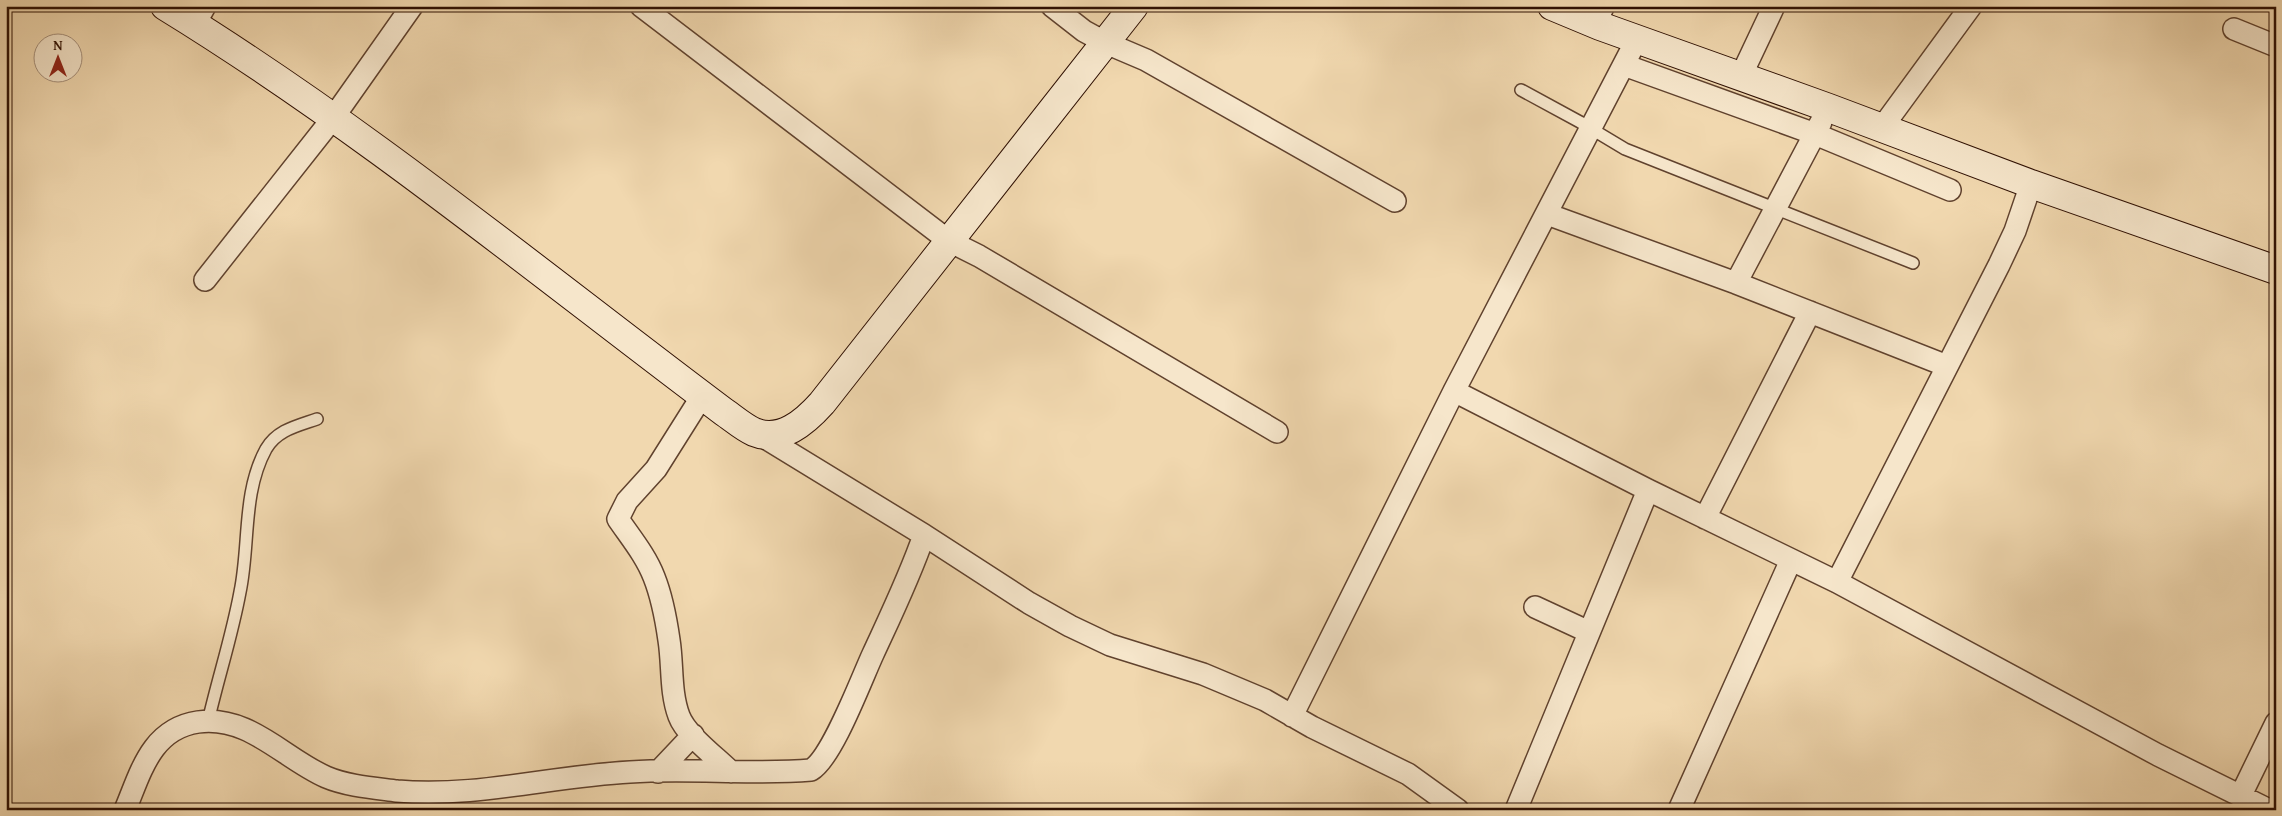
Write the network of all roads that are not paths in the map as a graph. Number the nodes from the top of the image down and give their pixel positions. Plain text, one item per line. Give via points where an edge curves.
1 (165, 6) edge
2 (412, 6) edge
3 (641, 6) edge
4 (1052, 6) edge
5 (1134, 6) edge
6 (1552, 6) edge
7 (1774, 6) edge
8 (1971, 6) edge
9 (200, 15) edge
10 (1604, 16) edge
11 (2234, 29) dead end
12 (1637, 40) junction
13 (1106, 43) junction
14 (2276, 46) edge
15 (1624, 65) junction
16 (1741, 76) junction
17 (1520, 90) dead end
18 (1829, 108) junction
19 (333, 118) junction
20 (1591, 128) junction
21 (1881, 128) junction
22 (1815, 134) junction
23 (2031, 184) junction
24 (1950, 190) dead end
25 (1395, 201) dead end
26 (1775, 208) junction
27 (1547, 214) junction
28 (949, 241) junction
29 (1913, 263) dead end
30 (2274, 266) edge
31 (205, 280) dead end
32 (1736, 283) junction
33 (1810, 312) junction
34 (1947, 366) junction
35 (1454, 391) junction
36 (702, 396) junction
37 (317, 419) dead end
38 (754, 432) junction
39 (1277, 432) dead end
40 (1648, 490) junction
41 (1705, 518) junction
42 (924, 535) junction
43 (1791, 560) junction
44 (1837, 582) junction
45 (1535, 607) dead end
46 (1589, 632) junction
47 (1292, 716) junction
48 (208, 722) junction
49 (2276, 723) edge
50 (693, 735) junction
51 (658, 772) junction
52 (731, 772) junction
53 (2241, 795) junction
54 (125, 810) edge
55 (1458, 810) edge
56 (1516, 810) edge
57 (1679, 810) edge
58 (2268, 810) edge

1 - 9 street
2 - 19 street
3 - 28 street
4 - 13 street via 1084,31
5 - 13 street
6 - 10 street
7 - 16 street
8 - 21 street
9 - 19 street
10 - 12 street
11 - 14 street
12 - 15 street
12 - 16 street
13 - 25 street via 1146,60
13 - 28 street
15 - 20 street
15 - 22 street
16 - 18 street
17 - 20 lane
18 - 21 street
18 - 22 street
19 - 31 street
19 - 36 street via 513,250
20 - 26 lane via 1625,149
20 - 27 street
21 - 23 street
22 - 24 street
22 - 26 street
23 - 30 street
23 - 34 street via 2015,231
26 - 29 lane
26 - 32 street
27 - 32 street
27 - 35 street
28 - 38 street via 812,415 785,432
28 - 39 street
32 - 33 street
33 - 34 street
33 - 41 street
34 - 44 street
35 - 40 street
35 - 47 street
36 - 38 street
36 - 50 street via 656,469 627,501 618,519 654,576 662,600 680,717
37 - 48 lane via 279,432 266,449 254,480 241,590
38 - 42 street
40 - 41 street
40 - 46 street
41 - 43 street
42 - 47 street via 1070,626 1110,645 1233,686
42 - 52 street via 845,718 819,766 798,771
43 - 44 street
43 - 57 street
44 - 53 street via 2158,755
45 - 46 street
46 - 56 street
47 - 55 street via 1408,774
48 - 51 street via 224,721 250,730 327,777 398,791 478,790 530,782
48 - 54 street via 177,727 158,742
49 - 53 street
50 - 51 street
50 - 52 street
51 - 52 street
53 - 58 street

